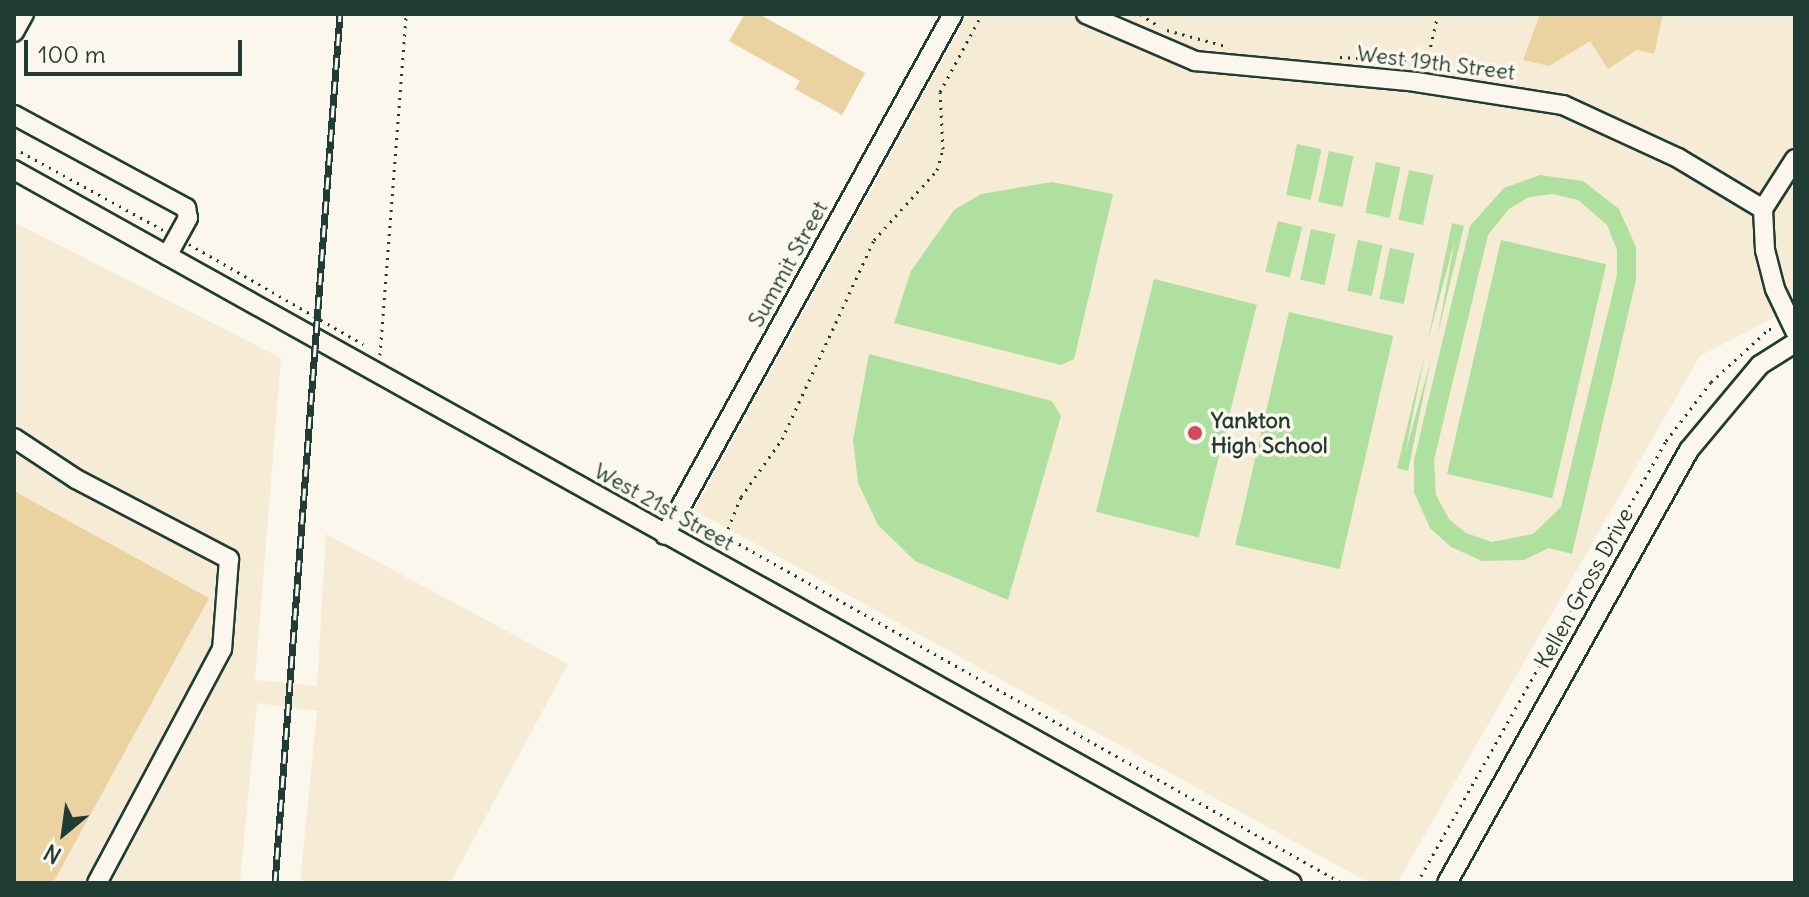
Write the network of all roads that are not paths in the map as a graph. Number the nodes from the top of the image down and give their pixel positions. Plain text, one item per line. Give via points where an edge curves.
1 (24, 14) edge
2 (953, 14) edge
3 (1086, 14) edge
4 (14, 32) edge
5 (14, 115) edge
6 (1795, 159) edge
7 (14, 170) edge
8 (1763, 209) junction
9 (167, 256) junction
10 (1792, 326) edge
11 (1795, 343) edge
12 (14, 438) edge
13 (665, 535) junction
14 (97, 883) edge
15 (1292, 883) edge
16 (1447, 883) edge

1 - 4 street
2 - 13 street, Summit Street
3 - 8 street, West 19th Street via 1195,61 1416,82 1563,105 1678,158
5 - 9 street via 186,208 188,218
6 - 8 street
7 - 9 street, West 21st Street
8 - 10 street via 1765,250
9 - 13 street, West 21st Street
11 - 16 street, Kellen Gross Drive via 1760,365 1689,450
12 - 14 street via 76,479 229,559 222,649
13 - 15 street, West 21st Street

